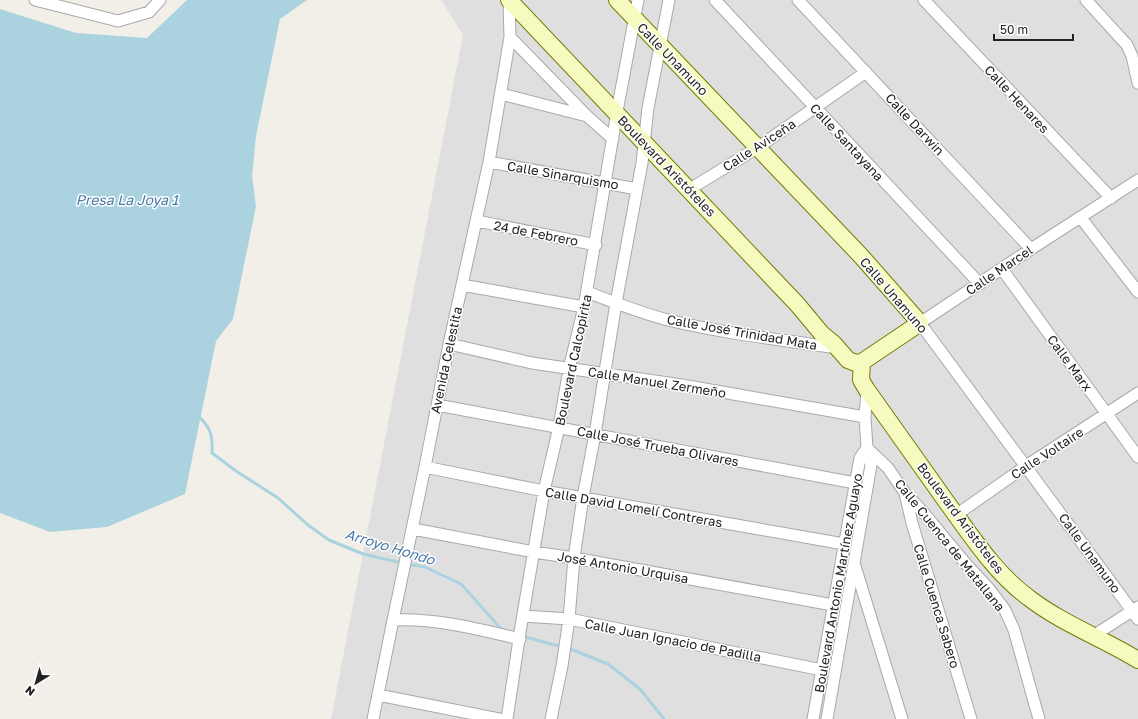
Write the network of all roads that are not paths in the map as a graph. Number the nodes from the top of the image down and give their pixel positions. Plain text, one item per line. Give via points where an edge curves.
1 (35, 0) edge
2 (160, 0) edge
3 (509, 0) edge
4 (616, 0) edge
5 (638, 0) edge
6 (669, 0) edge
7 (715, 0) edge
8 (798, 0) edge
9 (924, 0) edge
10 (1086, 0) edge
11 (635, 19) junction
12 (510, 37) junction
13 (660, 45) junction
14 (866, 72) junction
15 (1138, 83) edge
16 (500, 94) junction
17 (816, 108) junction
18 (617, 114) junction
19 (587, 116) junction
20 (613, 139) junction
21 (645, 142) junction
22 (757, 148) junction
23 (489, 162) junction
24 (1138, 180) edge
25 (605, 183) junction
26 (637, 189) junction
27 (690, 189) junction
28 (1111, 198) junction
29 (1081, 218) junction
30 (477, 221) junction
31 (596, 244) junction
32 (1031, 249) junction
33 (1002, 269) junction
34 (980, 284) junction
35 (462, 285) junction
36 (587, 292) junction
37 (1138, 292) edge
38 (616, 303) junction
39 (584, 307) junction
40 (920, 323) junction
41 (826, 340) junction
42 (449, 344) junction
43 (862, 362) junction
44 (569, 368) junction
45 (605, 374) junction
46 (866, 390) junction
47 (1138, 393) edge
48 (437, 405) junction
49 (1107, 414) junction
50 (865, 417) junction
51 (559, 427) junction
52 (595, 434) junction
53 (867, 448) junction
54 (1138, 457) edge
55 (1026, 466) junction
56 (425, 467) junction
57 (855, 483) junction
58 (544, 491) junction
59 (905, 492) junction
60 (583, 498) junction
61 (956, 515) junction
62 (413, 529) junction
63 (844, 544) junction
64 (534, 552) junction
65 (574, 558) junction
66 (854, 563) junction
67 (833, 605) junction
68 (1136, 612) edge
69 (569, 619) junction
70 (392, 620) junction
71 (521, 629) junction
72 (1093, 636) junction
73 (1138, 660) edge
74 (822, 670) junction
75 (378, 696) junction
76 (373, 719) edge
77 (499, 719) edge
78 (507, 719) edge
79 (551, 719) edge
80 (813, 719) edge
81 (827, 719) edge
82 (902, 719) edge
83 (971, 719) edge
84 (1039, 719) edge

1 - 2 street via 118,21 149,12
3 - 12 street, Avenida Celestita
3 - 18 street, Boulevard Aristóteles
4 - 11 street, Calle Unamuno
5 - 11 street, Boulevard Calcopirita
6 - 13 street
7 - 17 street, Calle Santayana
8 - 14 street, Calle Darwin
9 - 28 street, Calle Henares
10 - 15 street via 1127,45
11 - 13 street, Calle Unamuno
11 - 18 street, Boulevard Calcopirita
12 - 16 street, Avenida Celestita
12 - 19 street
13 - 21 street via 648,108
13 - 22 street, Calle Unamuno
14 - 17 street, Calle Aviceña
14 - 32 street, Calle Darwin
16 - 19 street
16 - 23 street, Avenida Celestita
17 - 22 street, Calle Aviceña
17 - 34 street, Calle Santayana
18 - 20 street, Boulevard Calcopirita
18 - 21 street, Boulevard Aristóteles
19 - 20 street
20 - 25 street, Boulevard Calcopirita
21 - 26 street
21 - 27 street, Boulevard Aristóteles
22 - 27 street, Calle Aviceña
22 - 40 street, Calle Unamuno
23 - 25 street, Calle Sinarquismo
23 - 30 street, Avenida Celestita
24 - 28 street, Calle Marcel
25 - 26 street, Calle Sinarquismo
25 - 31 street, Boulevard Calcopirita
26 - 38 street
27 - 41 street, Boulevard Aristóteles via 797,304
28 - 29 street, Calle Marcel
29 - 32 street, Calle Marcel
29 - 37 street
30 - 31 street, 24 de Febrero
30 - 35 street, Avenida Celestita
31 - 36 street, Boulevard Calcopirita
32 - 33 street, Calle Marcel
33 - 34 street, Calle Marcel
33 - 49 street, Calle Marx
34 - 40 street, Calle Marcel
35 - 39 street
35 - 42 street, Avenida Celestita
36 - 38 street, Calle José Trinidad Mata
36 - 39 street, Boulevard Calcopirita
38 - 41 street, Calle José Trinidad Mata via 698,326
38 - 45 street
39 - 44 street, Boulevard Calcopirita
40 - 43 street, Calle Marcel
40 - 55 street, Calle Unamuno
41 - 43 street, Boulevard Aristóteles via 834,344 848,360
41 - 46 street, Boulevard Aristóteles
42 - 44 street, Calle Manuel Zermeño via 532,363
42 - 48 street, Avenida Celestita
43 - 46 street, Boulevard Aristóteles via 861,380
44 - 45 street, Calle Manuel Zermeño
44 - 51 street, Boulevard Calcopirita
45 - 50 street, Calle Manuel Zermeño
45 - 52 street
46 - 50 street, Boulevard Antonio Martínez Aguayo
46 - 61 street, Boulevard Aristóteles
47 - 49 street, Calle Voltaire
48 - 51 street, Calle José Trueba Olivares
48 - 56 street, Avenida Celestita
49 - 54 street, Calle Marx
49 - 55 street, Calle Voltaire
50 - 53 street, Boulevard Antonio Martínez Aguayo
51 - 52 street, Calle José Trueba Olivares
51 - 58 street, Boulevard Calcopirita
52 - 57 street, Calle José Trueba Olivares
52 - 60 street
53 - 57 street, Boulevard Antonio Martínez Aguayo via 860,458
53 - 59 street, Calle Cuenca de Matallana via 888,468
53 - 66 street, Boulevard Antonio Martínez Aguayo via 871,465
55 - 61 street, Calle Voltaire
55 - 68 street, Calle Unamuno
56 - 58 street, Calle David Lomelí Contreras
56 - 62 street, Avenida Celestita
57 - 63 street, Boulevard Antonio Martínez Aguayo
58 - 60 street, Calle David Lomelí Contreras
58 - 64 street, Boulevard Calcopirita
59 - 83 street, Calle Cuenca Sabero
59 - 84 street, Calle Cuenca de Matallana via 1005,610 1014,630
60 - 63 street, Calle David Lomelí Contreras
60 - 65 street
61 - 72 street, Boulevard Aristóteles via 996,567 1016,587 1066,623
62 - 64 street, José Antonio Urquisa
62 - 70 street, Avenida Celestita
63 - 67 street, Boulevard Antonio Martínez Aguayo
64 - 65 street, José Antonio Urquisa
64 - 71 street, Boulevard Calcopirita
65 - 67 street, José Antonio Urquisa
65 - 69 street
66 - 81 street, Boulevard Antonio Martínez Aguayo
66 - 82 street
67 - 74 street, Boulevard Antonio Martínez Aguayo
68 - 72 street
69 - 71 street, Calle Juan Ignacio de Padilla
69 - 74 street, Calle Juan Ignacio de Padilla
69 - 79 street
70 - 71 street, Calle Juan Ignacio de Padilla via 413,619
70 - 75 street, Avenida Celestita
71 - 78 street, Boulevard Calcopirita
72 - 73 street, Boulevard Aristóteles
74 - 80 street, Boulevard Antonio Martínez Aguayo
75 - 76 street, Avenida Celestita
75 - 77 street

